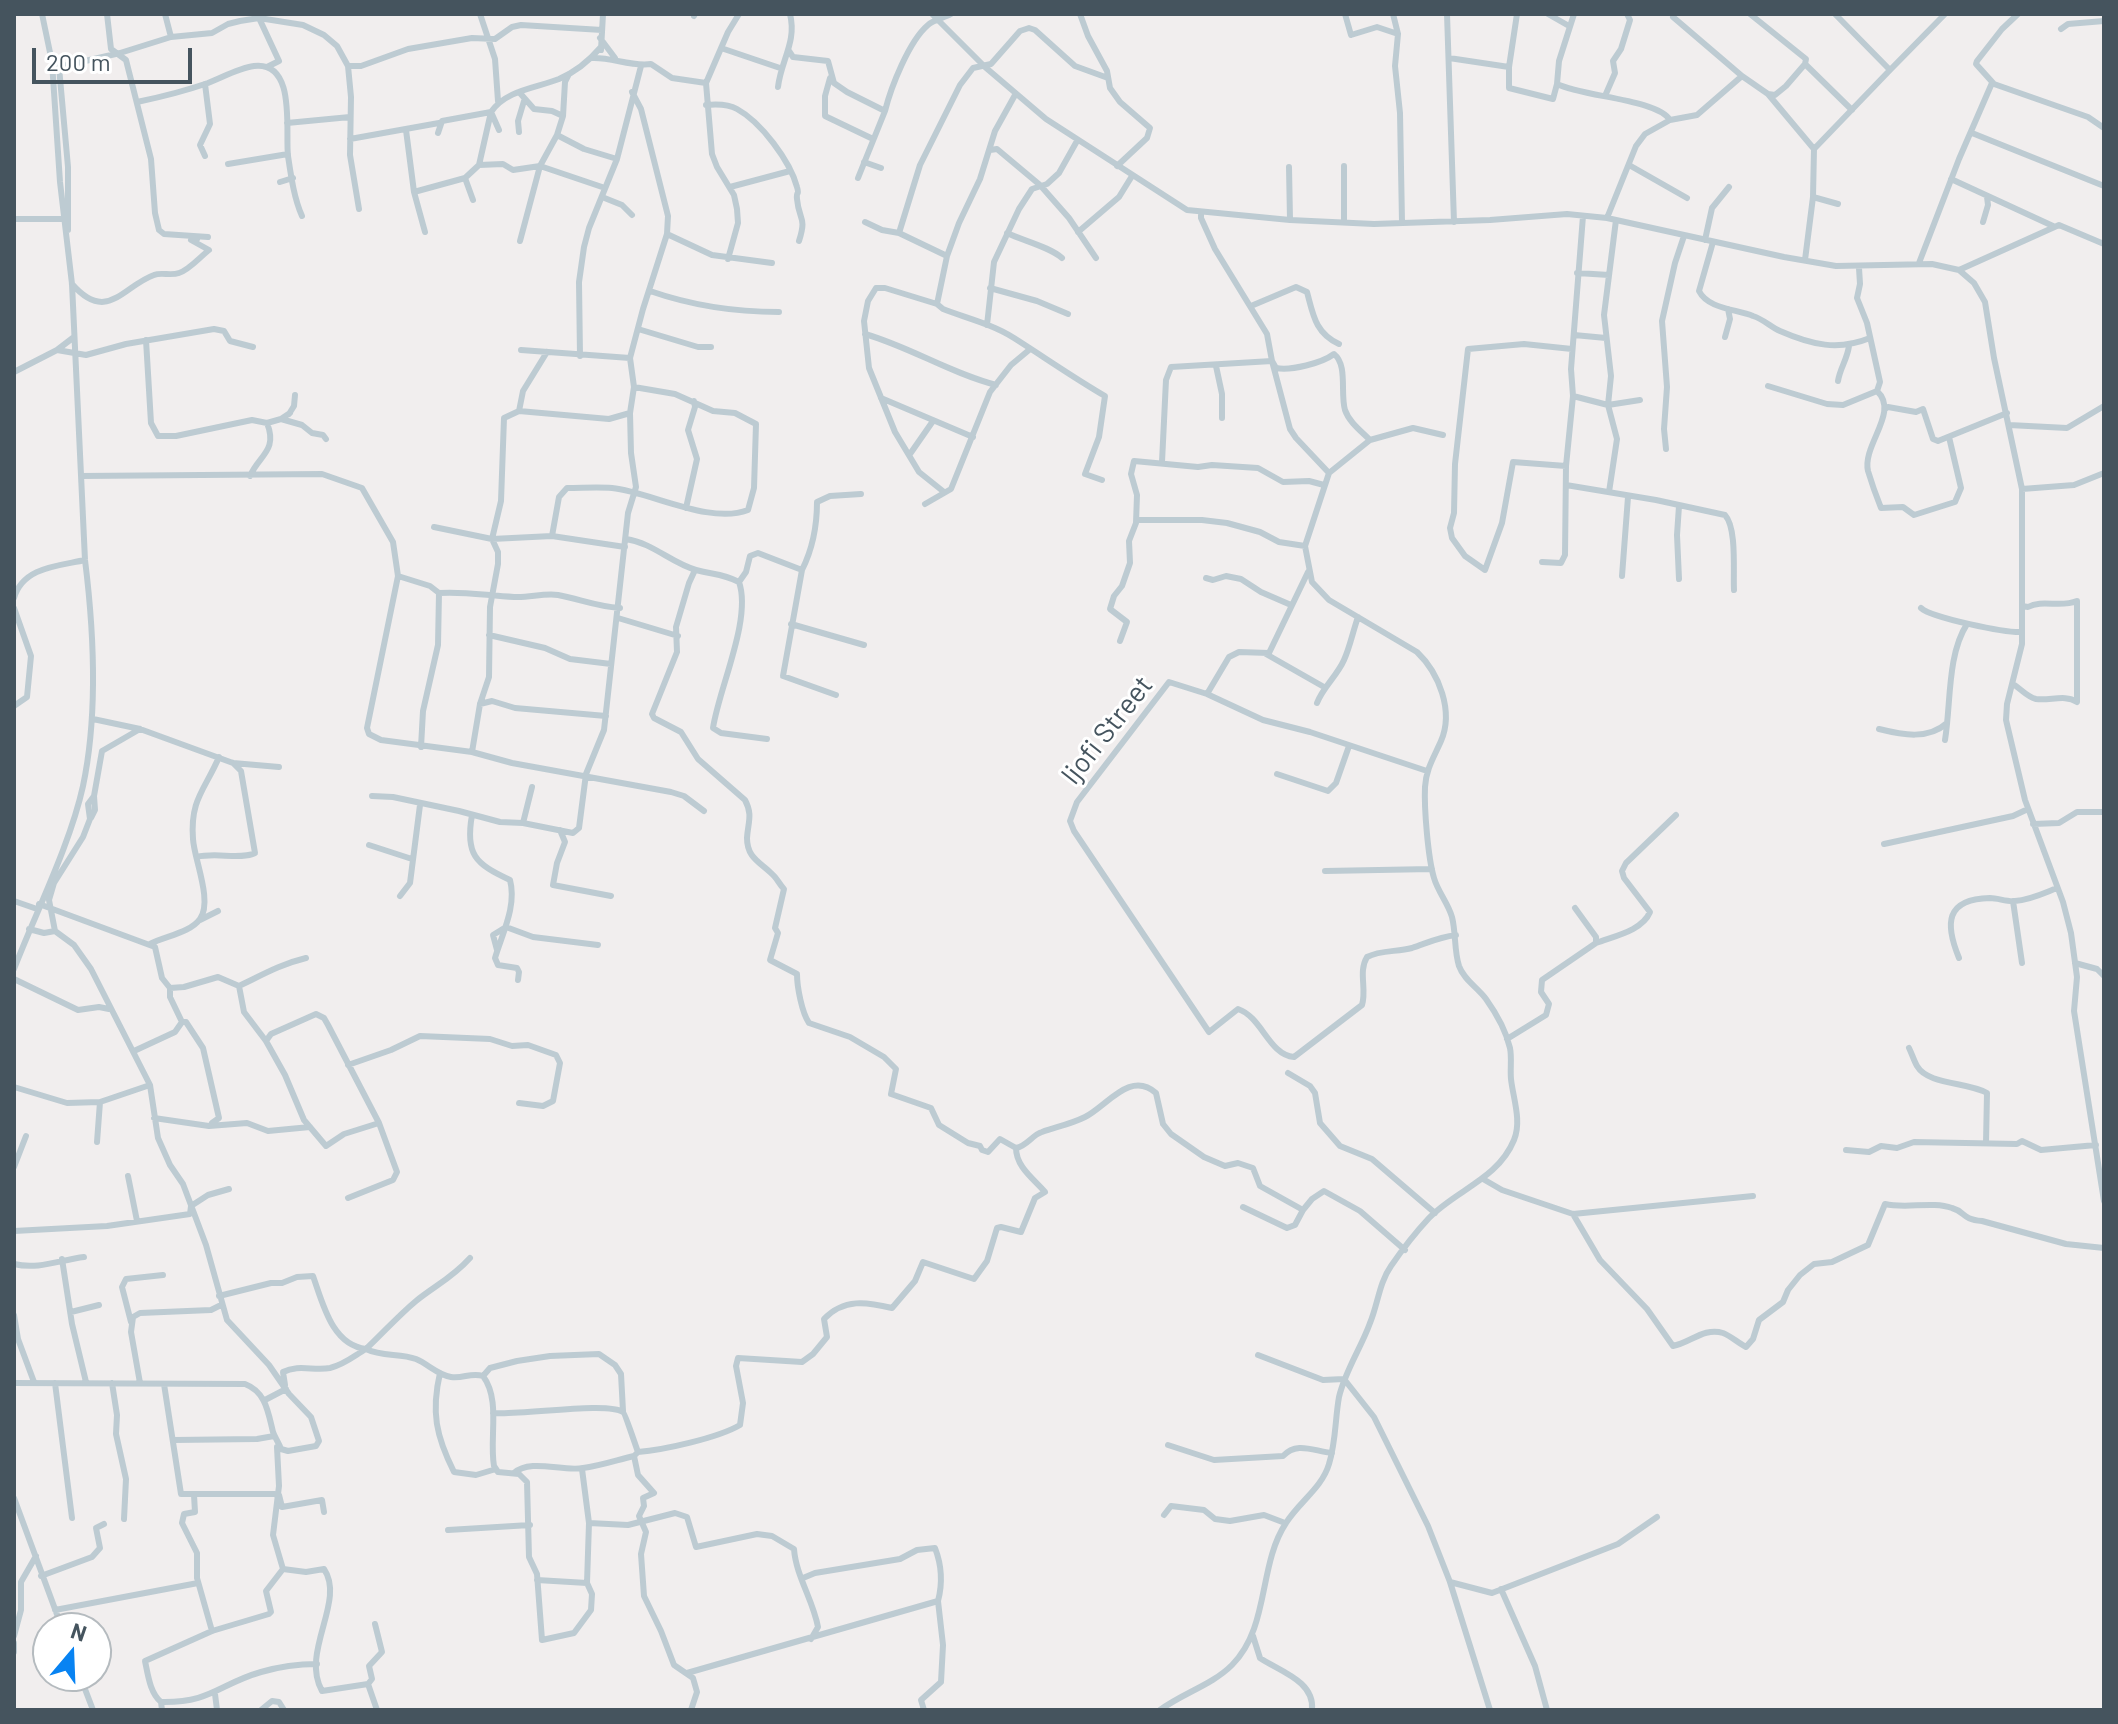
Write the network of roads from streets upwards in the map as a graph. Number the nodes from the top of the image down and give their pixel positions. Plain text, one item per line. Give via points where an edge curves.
1 (42, 14) edge
2 (107, 14) edge
3 (165, 14) edge
4 (226, 14) edge
5 (480, 14) edge
6 (603, 14) edge
7 (739, 14) edge
8 (790, 14) edge
9 (932, 14) edge
10 (951, 14) edge
11 (1080, 14) edge
12 (1345, 14) edge
13 (1393, 14) edge
14 (1447, 14) edge
15 (1517, 14) edge
16 (1548, 14) edge
17 (1574, 14) edge
18 (1627, 14) edge
19 (1750, 14) edge
20 (1835, 14) edge
21 (1945, 14) edge
22 (2018, 14) edge
23 (1673, 17) dead end
24 (259, 18) junction
25 (938, 21) junction
26 (2104, 21) edge
27 (228, 24) junction
28 (1569, 26) junction
29 (2061, 29) dead end
30 (602, 30) junction
31 (1398, 34) junction
32 (171, 37) junction
33 (600, 38) junction
34 (489, 39) junction
35 (600, 48) junction
36 (721, 48) junction
37 (789, 51) junction
38 (120, 53) junction
39 (604, 57) junction
40 (592, 58) junction
41 (1449, 58) junction
42 (615, 59) junction
43 (56, 64) junction
44 (1805, 64) junction
45 (348, 66) junction
46 (641, 66) junction
47 (267, 67) junction
48 (985, 67) junction
49 (1509, 67) junction
50 (780, 68) junction
51 (1890, 70) junction
52 (831, 76) junction
53 (1742, 76) junction
54 (1108, 78) junction
55 (562, 81) junction
56 (706, 83) junction
57 (1992, 83) junction
58 (205, 84) junction
59 (1557, 84) junction
60 (778, 87) dead end
61 (519, 92) junction
62 (632, 92) junction
63 (1768, 94) junction
64 (1015, 95) junction
65 (1605, 96) junction
66 (498, 101) junction
67 (524, 101) junction
68 (137, 102) junction
69 (706, 105) junction
70 (1852, 110) junction
71 (885, 111) junction
72 (491, 112) junction
73 (563, 116) junction
74 (350, 117) junction
75 (1670, 120) junction
76 (287, 123) junction
77 (439, 123) junction
78 (2104, 128) edge
79 (406, 130) junction
80 (499, 130) dead end
81 (519, 132) dead end
82 (438, 133) dead end
83 (1972, 133) junction
84 (557, 135) junction
85 (350, 139) junction
86 (873, 139) junction
87 (1077, 141) junction
88 (1814, 149) junction
89 (990, 150) junction
90 (288, 154) junction
91 (205, 156) dead end
92 (617, 159) junction
93 (864, 162) junction
94 (228, 164) dead end
95 (479, 165) junction
96 (1629, 165) junction
97 (540, 166) junction
98 (1117, 166) junction
99 (1344, 166) dead end
100 (1289, 167) dead end
101 (881, 168) dead end
102 (790, 171) junction
103 (1132, 176) junction
104 (293, 178) junction
105 (465, 178) junction
106 (858, 178) dead end
107 (1951, 179) junction
108 (280, 182) dead end
109 (1040, 185) junction
110 (2104, 186) edge
111 (730, 187) junction
112 (1729, 187) dead end
113 (605, 188) junction
114 (414, 192) junction
115 (602, 197) junction
116 (1813, 197) junction
117 (1987, 197) junction
118 (1687, 198) dead end
119 (473, 200) dead end
120 (1838, 204) dead end
121 (359, 209) dead end
122 (1201, 213) junction
123 (632, 215) dead end
124 (302, 216) dead end
125 (1583, 216) junction
126 (1607, 218) junction
127 (14, 219) edge
128 (64, 219) junction
129 (1290, 220) junction
130 (1616, 220) junction
131 (865, 222) dead end
132 (1344, 222) junction
133 (1402, 222) junction
134 (1454, 222) junction
135 (1983, 222) dead end
136 (2054, 227) junction
137 (425, 232) dead end
138 (1078, 232) junction
139 (899, 233) junction
140 (1007, 233) junction
141 (667, 234) junction
142 (67, 235) junction
143 (1684, 236) junction
144 (1705, 240) junction
145 (520, 241) dead end
146 (799, 241) dead end
147 (1713, 242) junction
148 (2104, 244) edge
149 (947, 256) junction
150 (1062, 258) dead end
151 (1096, 258) dead end
152 (728, 259) junction
153 (1805, 260) junction
154 (772, 263) dead end
155 (1919, 263) junction
156 (1859, 268) junction
157 (1959, 270) junction
158 (1577, 273) junction
159 (1609, 275) junction
160 (72, 284) junction
161 (990, 288) junction
162 (650, 291) junction
163 (937, 304) junction
164 (1251, 306) junction
165 (1728, 309) junction
166 (779, 312) dead end
167 (1068, 314) dead end
168 (987, 325) junction
169 (638, 329) junction
170 (865, 334) junction
171 (1574, 335) junction
172 (74, 337) junction
173 (1725, 337) dead end
174 (1606, 338) junction
175 (1870, 338) junction
176 (146, 340) junction
177 (1339, 344) dead end
178 (1849, 346) junction
179 (253, 347) dead end
180 (711, 347) dead end
181 (1572, 349) junction
182 (57, 350) junction
183 (521, 350) dead end
184 (1029, 350) junction
185 (547, 352) junction
186 (75, 354) junction
187 (580, 356) junction
188 (630, 358) junction
189 (1272, 361) junction
190 (1216, 366) junction
191 (14, 372) edge
192 (1838, 381) dead end
193 (996, 385) junction
194 (1768, 386) dead end
195 (634, 387) junction
196 (1877, 391) junction
197 (295, 395) dead end
198 (1573, 396) junction
199 (881, 398) junction
200 (1640, 400) dead end
201 (694, 401) junction
202 (1608, 405) junction
203 (2104, 406) edge
204 (1885, 409) junction
205 (519, 411) junction
206 (630, 413) junction
207 (2007, 413) junction
208 (1222, 418) dead end
209 (284, 420) junction
210 (933, 421) junction
211 (267, 423) junction
212 (2009, 425) junction
213 (1443, 435) dead end
214 (973, 437) junction
215 (1949, 437) junction
216 (326, 439) dead end
217 (1370, 440) junction
218 (1666, 449) dead end
219 (910, 454) junction
220 (1162, 462) junction
221 (1566, 466) junction
222 (1329, 473) junction
223 (2104, 473) edge
224 (81, 476) junction
225 (250, 476) junction
226 (1102, 480) dead end
227 (1324, 485) junction
228 (1566, 485) junction
229 (2022, 489) junction
230 (634, 492) junction
231 (944, 492) junction
232 (1609, 492) junction
233 (861, 494) dead end
234 (1628, 497) junction
235 (925, 504) dead end
236 (1679, 506) junction
237 (686, 508) junction
238 (1136, 520) junction
239 (434, 527) dead end
240 (552, 536) junction
241 (492, 539) junction
242 (626, 543) junction
243 (1305, 546) junction
244 (85, 560) junction
245 (1542, 562) dead end
246 (695, 570) junction
247 (802, 570) junction
248 (1308, 572) junction
249 (398, 576) junction
250 (1622, 576) dead end
251 (1206, 578) dead end
252 (1679, 579) dead end
253 (17, 582) edge
254 (739, 582) junction
255 (1734, 590) dead end
256 (439, 593) junction
257 (491, 596) junction
258 (14, 598) edge
259 (1291, 605) junction
260 (2022, 606) junction
261 (14, 608) edge
262 (620, 608) junction
263 (1921, 608) dead end
264 (1358, 617) junction
265 (618, 618) junction
266 (791, 624) junction
267 (1967, 624) junction
268 (2022, 632) junction
269 (489, 635) junction
270 (678, 636) junction
271 (1120, 641) dead end
272 (864, 645) dead end
273 (1266, 654) junction
274 (611, 664) junction
275 (2013, 684) junction
276 (1324, 687) junction
277 (1207, 694) junction
278 (836, 695) dead end
279 (1317, 703) dead end
280 (480, 704) junction
281 (14, 706) edge
282 (606, 716) junction
283 (93, 719) junction
284 (1947, 723) junction
285 (140, 729) junction
286 (1879, 729) dead end
287 (767, 739) dead end
288 (1945, 740) dead end
289 (1349, 746) junction
290 (421, 747) junction
291 (472, 752) junction
292 (219, 757) junction
293 (233, 763) junction
294 (279, 767) dead end
295 (1427, 771) junction
296 (586, 774) junction
297 (1277, 774) dead end
298 (532, 787) dead end
299 (372, 796) dead end
300 (420, 805) junction
301 (2028, 809) junction
302 (704, 811) dead end
303 (2104, 812) edge
304 (472, 815) junction
305 (1676, 815) dead end
306 (523, 823) junction
307 (2033, 824) junction
308 (560, 830) junction
309 (1884, 844) dead end
310 (369, 845) dead end
311 (197, 857) junction
312 (412, 859) junction
313 (1432, 869) junction
314 (1325, 871) dead end
315 (52, 881) junction
316 (2057, 888) junction
317 (400, 896) dead end
318 (611, 896) dead end
319 (14, 901) edge
320 (2013, 901) junction
321 (38, 906) junction
322 (52, 908) junction
323 (1575, 908) dead end
324 (218, 911) dead end
325 (200, 920) junction
326 (506, 927) junction
327 (29, 929) junction
328 (55, 931) junction
329 (1456, 935) junction
330 (1596, 943) junction
331 (150, 944) junction
332 (598, 945) dead end
333 (306, 958) dead end
334 (1959, 958) dead end
335 (2022, 963) dead end
336 (2075, 963) junction
337 (14, 969) edge
338 (2104, 976) edge
339 (14, 979) edge
340 (518, 980) dead end
341 (239, 986) junction
342 (170, 988) junction
343 (109, 1009) junction
344 (182, 1022) junction
345 (1507, 1039) junction
346 (266, 1041) junction
347 (1909, 1048) dead end
348 (134, 1051) junction
349 (348, 1065) junction
350 (1288, 1073) dead end
351 (150, 1085) junction
352 (14, 1087) edge
353 (100, 1102) junction
354 (519, 1103) dead end
355 (154, 1118) junction
356 (379, 1123) junction
357 (209, 1126) junction
358 (310, 1127) junction
359 (26, 1136) dead end
360 (97, 1142) dead end
361 (1986, 1143) junction
362 (2096, 1145) junction
363 (1016, 1148) junction
364 (1846, 1150) dead end
365 (14, 1167) edge
366 (128, 1176) dead end
367 (1483, 1179) junction
368 (229, 1189) dead end
369 (1753, 1196) dead end
370 (348, 1198) dead end
371 (2104, 1201) edge
372 (191, 1206) junction
373 (1243, 1207) dead end
374 (1303, 1210) junction
375 (1435, 1213) junction
376 (1573, 1214) junction
377 (137, 1221) junction
378 (14, 1231) edge
379 (2104, 1248) edge
380 (1405, 1250) junction
381 (84, 1257) dead end
382 (470, 1258) dead end
383 (62, 1259) junction
384 (14, 1264) edge
385 (163, 1275) dead end
386 (219, 1296) junction
387 (99, 1305) dead end
388 (221, 1305) junction
389 (71, 1312) junction
390 (14, 1315) edge
391 (131, 1322) junction
392 (366, 1349) junction
393 (1258, 1355) dead end
394 (440, 1373) junction
395 (483, 1376) junction
396 (1344, 1379) junction
397 (34, 1382) junction
398 (86, 1382) junction
399 (14, 1383) edge
400 (55, 1383) junction
401 (112, 1383) junction
402 (140, 1383) junction
403 (164, 1384) junction
404 (286, 1389) junction
405 (265, 1400) junction
406 (623, 1411) junction
407 (493, 1413) junction
408 (275, 1437) junction
409 (174, 1440) junction
410 (1168, 1445) dead end
411 (1332, 1453) junction
412 (636, 1454) junction
413 (496, 1469) junction
414 (582, 1469) junction
415 (514, 1473) junction
416 (194, 1495) junction
417 (279, 1495) junction
418 (14, 1498) edge
419 (324, 1512) dead end
420 (1164, 1515) dead end
421 (1657, 1517) dead end
422 (72, 1518) dead end
423 (124, 1519) dead end
424 (640, 1521) junction
425 (589, 1523) junction
426 (1285, 1523) junction
427 (104, 1524) dead end
428 (530, 1525) junction
429 (448, 1530) dead end
430 (36, 1556) junction
431 (283, 1569) junction
432 (41, 1576) junction
433 (803, 1578) junction
434 (537, 1580) junction
435 (1450, 1582) junction
436 (198, 1583) junction
437 (587, 1583) junction
438 (1501, 1589) junction
439 (938, 1601) junction
440 (55, 1610) joint
441 (16, 1621) edge
442 (375, 1624) dead end
443 (212, 1631) junction
444 (1253, 1632) junction
445 (14, 1636) edge
446 (811, 1639) junction
447 (14, 1643) edge
448 (14, 1652) edge
449 (317, 1664) junction
450 (687, 1673) junction
451 (368, 1684) junction
452 (215, 1694) junction
453 (162, 1706) edge
454 (217, 1710) edge
455 (261, 1710) edge
456 (284, 1710) edge
457 (377, 1710) edge
458 (691, 1710) edge
459 (924, 1710) edge
460 (1160, 1710) edge
461 (1312, 1710) edge
462 (1490, 1710) edge
463 (1547, 1710) edge

1 - 43 street
2 - 38 street via 111,49
3 - 32 street
4 - 27 street
5 - 34 street
6 - 30 street
7 - 36 street
8 - 37 street via 794,37
9 - 25 street
10 - 25 street
11 - 54 street
12 - 31 street via 1351,35 1377,27
13 - 31 street
14 - 41 street
15 - 49 street
16 - 28 street
17 - 28 street
18 - 65 street via 1630,20
19 - 44 street via 1806,59
20 - 51 street
21 - 51 street
22 - 57 street via 1977,61
23 - 53 street
24 - 27 street
24 - 45 street via 303,25 324,35
24 - 47 street via 279,61
25 - 48 street
25 - 71 street via 929,24 896,75
26 - 29 street
27 - 32 street via 212,33
28 - 59 street
30 - 33 street
30 - 34 street via 521,25
31 - 133 street
32 - 38 street
33 - 35 street
33 - 42 street
34 - 45 street via 408,49
34 - 66 street
35 - 39 street
35 - 40 street
36 - 50 street
36 - 56 street
37 - 50 street
37 - 52 street via 793,57 828,61
38 - 43 street
38 - 68 street
39 - 40 street
39 - 42 street
40 - 55 street
41 - 49 street
41 - 134 street
42 - 46 street
43 - 128 street
43 - 142 street via 68,167
44 - 63 street via 1778,93
44 - 70 street
45 - 74 street
46 - 56 street via 651,64 672,78
46 - 62 street
47 - 58 street via 249,67
47 - 76 street via 276,71 286,91
48 - 54 street via 1029,28 1075,66
48 - 64 street
48 - 139 street via 973,68 960,85 920,165
49 - 59 street via 1509,88 1519,92 1553,99
50 - 60 street
51 - 70 street
52 - 71 street via 847,92
52 - 86 street via 825,116
53 - 63 street
53 - 75 street via 1697,115
54 - 98 street via 1120,102 1150,128 1147,138
55 - 61 street
55 - 73 street
56 - 69 street
57 - 78 street via 2088,117
57 - 83 street
58 - 68 street
58 - 91 street via 210,124 200,145
59 - 65 street
61 - 66 street
61 - 67 street
62 - 92 street
62 - 141 street via 668,216
63 - 88 street
64 - 87 street
64 - 89 street
65 - 75 street via 1657,107
66 - 72 street
67 - 73 street
67 - 81 street
68 - 160 street via 151,159 159,230 208,237 191,240 209,250 183,271 154,274 110,301 87,298
69 - 102 street via 738,109 766,133
69 - 111 street via 712,154
70 - 88 street
71 - 86 street
72 - 77 street
72 - 80 street
72 - 95 street
73 - 84 street
74 - 76 street
74 - 85 street
75 - 96 street via 1645,134
76 - 90 street
77 - 79 street
77 - 82 street
79 - 85 street
79 - 114 street
83 - 107 street
83 - 110 street
84 - 92 street
84 - 97 street
85 - 121 street
86 - 93 street
87 - 98 street
87 - 109 street via 1059,173
88 - 116 street
89 - 109 street via 997,149
89 - 149 street
90 - 94 street
90 - 104 street
92 - 113 street
93 - 101 street
93 - 106 street
95 - 97 street via 503,164 513,170
95 - 105 street
96 - 118 street
96 - 126 street
97 - 113 street
97 - 145 street
98 - 103 street
99 - 132 street
100 - 129 street
102 - 111 street
102 - 146 street via 803,217
103 - 122 street
103 - 138 street via 1119,197
104 - 108 street
104 - 124 street
105 - 114 street
105 - 119 street
107 - 117 street
107 - 155 street
109 - 138 street
109 - 140 street via 1032,189
111 - 152 street via 738,223
112 - 144 street via 1712,208
113 - 115 street
114 - 137 street
115 - 123 street
115 - 187 street via 589,228 579,282
116 - 120 street
116 - 153 street
117 - 135 street
117 - 136 street
122 - 129 street
122 - 164 street via 1215,249
125 - 126 street
125 - 134 street
125 - 158 street
126 - 130 street
127 - 128 street
128 - 142 street
129 - 132 street
130 - 143 street
130 - 159 street
131 - 139 street
132 - 133 street
133 - 134 street
136 - 148 street
136 - 157 street
138 - 151 street
139 - 149 street
140 - 150 street
140 - 161 street
141 - 152 street
141 - 162 street
142 - 160 street
143 - 144 street
143 - 218 street via 1662,321
144 - 147 street
147 - 153 street
147 - 165 street via 1699,291
149 - 163 street
152 - 154 street
153 - 156 street
155 - 156 street
155 - 157 street
156 - 175 street via 1857,298
157 - 207 street via 1985,302
158 - 159 street
158 - 171 street
159 - 174 street
160 - 172 street
161 - 167 street
161 - 168 street
162 - 166 street via 707,308
162 - 169 street
163 - 168 street
163 - 170 street via 876,288 868,301
164 - 177 street via 1296,287 1307,292 1318,328
164 - 189 street via 1267,334
165 - 173 street
165 - 178 street via 1808,340
168 - 184 street
169 - 180 street
169 - 188 street
170 - 193 street
170 - 199 street via 869,368
171 - 174 street
171 - 181 street
172 - 182 street
172 - 186 street
174 - 202 street
175 - 178 street
175 - 196 street via 1880,382
176 - 179 street via 214,329 224,331 230,341
176 - 186 street
176 - 211 street via 151,423 158,436 252,420
178 - 192 street
181 - 198 street
181 - 221 street via 1524,344 1468,349 1450,528 1465,556 1485,570 1502,523 1513,462
182 - 186 street
182 - 191 street
183 - 185 street
184 - 193 street
184 - 226 street via 1105,396 1099,437 1085,474
185 - 187 street
185 - 205 street via 523,391
186 - 224 street
187 - 188 street
188 - 195 street
189 - 190 street
189 - 217 street via 1284,369 1338,355 1344,407
189 - 222 street via 1290,429
190 - 208 street
190 - 220 street via 1169,368
193 - 214 street via 979,413
194 - 196 street via 1843,405
195 - 201 street
195 - 206 street
196 - 204 street
197 - 209 street
198 - 202 street
198 - 221 street
199 - 210 street
199 - 219 street
200 - 202 street
201 - 237 street via 688,430 697,459
201 - 237 street via 756,424 755,478 748,510 733,516
202 - 232 street via 1617,439
203 - 212 street via 2067,428
204 - 215 street via 1923,409 1933,439
204 - 215 street via 1868,470 1881,508 1903,507 1921,515 1955,502 1960,481
205 - 206 street via 609,419
205 - 241 street via 504,418 501,501
206 - 230 street
207 - 212 street
207 - 215 street
209 - 211 street
209 - 216 street
210 - 214 street
210 - 219 street
211 - 225 street via 271,441
212 - 229 street
213 - 217 street via 1413,428
214 - 231 street via 951,489
217 - 222 street
219 - 231 street via 919,472
220 - 227 street via 1258,468 1283,482
220 - 238 street via 1134,461
221 - 228 street
222 - 227 street
223 - 229 street via 2074,485
224 - 225 street
224 - 244 street
225 - 249 street via 322,474 362,488 393,542
227 - 243 street
228 - 232 street
228 - 245 street via 1564,561
229 - 260 street
230 - 237 street
230 - 240 street via 567,488 559,497
230 - 242 street
231 - 235 street
232 - 234 street
233 - 247 street via 817,502 817,526
234 - 236 street
234 - 250 street
236 - 252 street
236 - 255 street via 1730,519
238 - 243 street via 1219,522
238 - 271 street via 1129,541 1130,563 1110,609 1127,622
239 - 241 street
240 - 241 street
240 - 242 street
241 - 257 street via 498,564
242 - 246 street via 642,542
242 - 262 street
243 - 248 street
244 - 253 street via 39,570
244 - 283 street
246 - 254 street
246 - 270 street via 676,627
247 - 254 street via 758,553 750,556
247 - 266 street
248 - 259 street
248 - 264 street via 1319,592
249 - 256 street
249 - 290 street via 367,728 381,740
251 - 259 street via 1241,579
253 - 258 street
254 - 287 street via 743,593 737,634 713,728
256 - 257 street
256 - 290 street via 438,645
257 - 262 street via 561,596
257 - 269 street
259 - 273 street
260 - 268 street
260 - 275 street via 2077,601 2077,702 2070,697 2029,697
261 - 281 street via 31,656 27,697
262 - 265 street
263 - 267 street via 1928,615
264 - 276 street via 1344,660
264 - 295 street via 1417,652 1440,687 1447,718
265 - 270 street
265 - 274 street
266 - 272 street
266 - 278 street via 783,676
267 - 268 street
267 - 284 street via 1950,683
268 - 275 street
269 - 274 street via 570,659
269 - 280 street via 489,677
270 - 363 street via 677,652 652,714 681,732 698,759 750,809 747,836 752,858 784,889 770,960 797,974 805,1018 884,1057 896,1069 891,1094 931,1108 939,1125 951,1133 988,1152 1000,1139
273 - 276 street
273 - 277 street via 1239,652 1229,657
274 - 282 street
275 - 301 street via 2006,720
276 - 279 street
277 - 289 street, Ijofi Street via 1263,720
277 - 329 street, Ijofi Street via 1169,682 1077,802 1070,821 1209,1032 1238,1009 1253,1017 1278,1050 1294,1057 1362,1005 1367,957
280 - 282 street via 492,701
280 - 291 street
282 - 296 street
283 - 285 street
283 - 315 street via 83,787
284 - 286 street via 1924,735
284 - 288 street
285 - 292 street
285 - 315 street via 102,751 95,810
289 - 295 street, Ijofi Street
289 - 297 street via 1328,791
290 - 291 street
291 - 296 street
292 - 293 street
292 - 311 street via 195,804
293 - 294 street
293 - 311 street via 241,771 255,853
295 - 313 street
296 - 302 street via 684,796
296 - 308 street via 579,828 573,833
298 - 306 street
299 - 300 street
300 - 304 street
300 - 312 street
301 - 307 street
301 - 309 street
303 - 307 street via 2077,812 2059,823
304 - 306 street
304 - 326 street via 473,855 512,886
305 - 330 street via 1622,871 1649,917 1634,929
306 - 308 street
307 - 316 street
308 - 318 street via 565,842 553,885
310 - 312 street
311 - 325 street via 204,897
312 - 317 street via 410,883
313 - 314 street
313 - 329 street
315 - 321 street
315 - 322 street
316 - 320 street
316 - 336 street
319 - 321 street
320 - 334 street via 1973,900 1951,913 1949,926
320 - 335 street
321 - 322 street
321 - 327 street
322 - 328 street
322 - 331 street
323 - 330 street
324 - 325 street
325 - 331 street
326 - 332 street via 533,937
326 - 340 street via 492,937 496,963 517,968
327 - 328 street
327 - 337 street
328 - 343 street via 82,953
329 - 345 street via 1460,968 1485,997
330 - 345 street via 1542,980 1541,992 1549,1004 1546,1015
331 - 342 street
333 - 341 street
336 - 338 street
336 - 362 street via 2074,1011
339 - 343 street via 78,1010
341 - 342 street via 218,977
341 - 346 street via 244,1012
342 - 344 street
343 - 348 street
344 - 348 street via 175,1032
344 - 357 street via 203,1048 219,1118
345 - 367 street via 1517,1127 1503,1158
346 - 349 street via 316,1014 324,1018
346 - 358 street
347 - 361 street via 1918,1069 1987,1093
348 - 351 street
349 - 354 street via 420,1036 490,1039 556,1055 560,1063 553,1101 543,1106
349 - 356 street
350 - 375 street via 1315,1093 1320,1123 1340,1146 1372,1159
351 - 353 street
351 - 355 street
352 - 353 street via 67,1103
353 - 360 street
355 - 357 street
355 - 372 street via 162,1149
356 - 358 street via 326,1146
356 - 370 street via 397,1172 393,1180
357 - 358 street via 247,1123 268,1131
359 - 365 street
361 - 362 street via 2022,1141 2041,1150
361 - 364 street via 1914,1142 1869,1152
362 - 371 street
363 - 374 street via 1086,1116 1124,1089 1147,1086 1156,1093 1163,1124 1181,1143 1225,1166 1253,1168 1260,1186
363 - 412 street via 1016,1158 1045,1192 1035,1198 1021,1232 997,1228 987,1261 974,1279 923,1262 892,1308 869,1301 829,1314 824,1319 827,1337 802,1362 738,1358 740,1425
366 - 377 street
367 - 375 street
367 - 376 street
368 - 372 street
369 - 376 street
372 - 377 street via 190,1214
372 - 386 street
373 - 374 street via 1287,1228
374 - 380 street via 1324,1191 1360,1211
375 - 380 street
376 - 379 street via 1600,1260 1647,1309 1673,1346 1712,1332 1746,1347 1759,1320 1783,1302 1800,1275 1814,1264 1832,1262 1868,1245 1885,1204 1954,1208 1968,1220
377 - 378 street
380 - 396 street via 1384,1277 1372,1319
381 - 383 street
382 - 392 street
383 - 384 street
383 - 389 street
385 - 391 street via 126,1279 122,1287
386 - 388 street
386 - 392 street via 313,1276 330,1324 349,1343
387 - 389 street
388 - 391 street via 140,1313
388 - 404 street via 227,1320
389 - 398 street
390 - 397 street
391 - 402 street
392 - 394 street via 417,1360
392 - 404 street via 334,1367 283,1372
393 - 396 street via 1323,1380
394 - 395 street
394 - 413 street via 434,1398 439,1437 454,1472 476,1475
395 - 406 street via 490,1368 517,1361 599,1354 621,1374
395 - 407 street
396 - 411 street
396 - 435 street via 1374,1417
397 - 399 street
397 - 400 street
398 - 400 street
398 - 401 street
400 - 422 street
401 - 402 street
401 - 423 street via 126,1479
402 - 403 street
403 - 405 street via 245,1384
403 - 409 street
404 - 405 street
404 - 408 street via 311,1417 319,1441 284,1451
405 - 408 street
406 - 407 street via 593,1406
406 - 412 street
407 - 413 street
408 - 409 street
408 - 417 street
409 - 416 street via 179,1490
410 - 411 street via 1214,1460 1283,1456 1299,1445
411 - 426 street via 1319,1483
412 - 414 street
412 - 424 street via 638,1475 654,1493 643,1498
413 - 415 street
414 - 415 street via 537,1467
414 - 425 street
415 - 428 street via 527,1482
416 - 417 street
416 - 436 street via 195,1512 184,1514 182,1523 197,1553
417 - 419 street via 282,1507 322,1500
417 - 431 street via 273,1535
418 - 430 street
420 - 426 street via 1179,1505 1204,1510 1215,1519 1264,1515
421 - 438 street via 1618,1544
424 - 425 street
424 - 433 street via 675,1513 687,1517 696,1547 757,1534 772,1536 794,1549
424 - 450 street via 646,1532 641,1554 644,1596 674,1665
425 - 437 street
426 - 444 street
427 - 432 street via 96,1528 100,1548 92,1557
428 - 429 street
428 - 434 street via 529,1557
430 - 432 street
430 - 441 street via 21,1582
431 - 443 street via 266,1591 269,1614
431 - 449 street via 324,1569 329,1576
432 - 440 street
433 - 439 street via 935,1548 942,1585
433 - 446 street via 818,1627
434 - 437 street
434 - 437 street via 542,1640 574,1633 587,1617 592,1594
435 - 438 street via 1492,1593
435 - 462 street
436 - 440 street
436 - 443 street
438 - 463 street via 1535,1666
439 - 446 street
439 - 459 street via 941,1682 921,1700
441 - 445 street
442 - 451 street via 382,1652 369,1666
443 - 453 street via 145,1661
444 - 460 street via 1232,1665
444 - 461 street via 1260,1658 1295,1677 1313,1700
446 - 450 street
447 - 448 street
449 - 451 street via 322,1691
449 - 452 street via 263,1671
450 - 458 street via 697,1692
451 - 457 street
452 - 453 street
452 - 454 street
455 - 456 street via 272,1701

